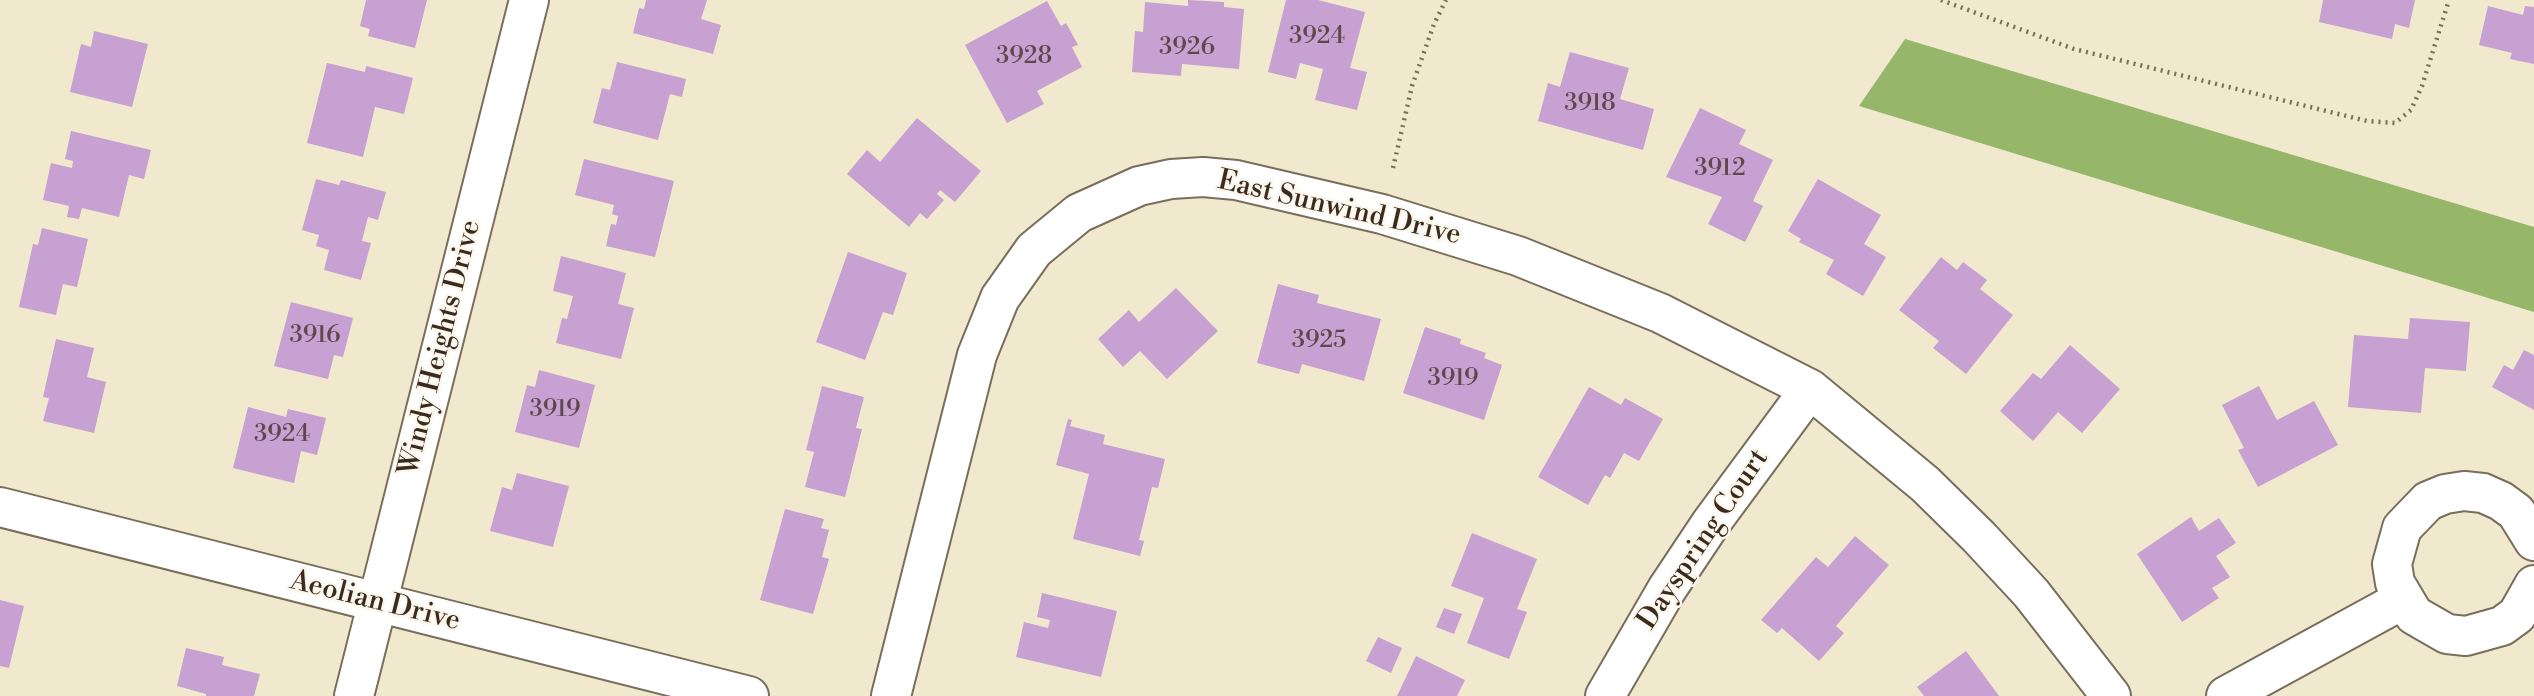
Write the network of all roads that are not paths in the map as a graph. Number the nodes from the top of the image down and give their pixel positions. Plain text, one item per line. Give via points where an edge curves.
1 (529, 0) edge
2 (1810, 389) junction
3 (0, 507) edge
4 (2534, 541) edge
5 (2534, 585) edge
6 (2402, 600) junction
7 (377, 602) junction
8 (354, 696) edge
9 (749, 696) edge
10 (891, 696) edge
11 (1605, 696) edge
12 (2111, 696) edge
13 (2227, 696) edge

1 - 7 street, Windy Heights Drive
2 - 10 street, East Sunwind Drive via 1660,313 1450,234 1236,180 1171,179 1139,186 1098,202 1056,230 1016,273 1000,299 977,355
2 - 11 street, Dayspring Court via 1711,523
2 - 12 street, East Sunwind Drive via 1925,484 1979,537 2031,593
3 - 7 street, Aeolian Drive
4 - 6 street via 2516,512 2483,493 2464,491 2428,501 2402,527 2395,545 2393,574
5 - 6 street via 2517,615 2502,626 2466,636 2429,626
6 - 13 street
7 - 8 street, Windy Heights Drive
7 - 9 street, Aeolian Drive

